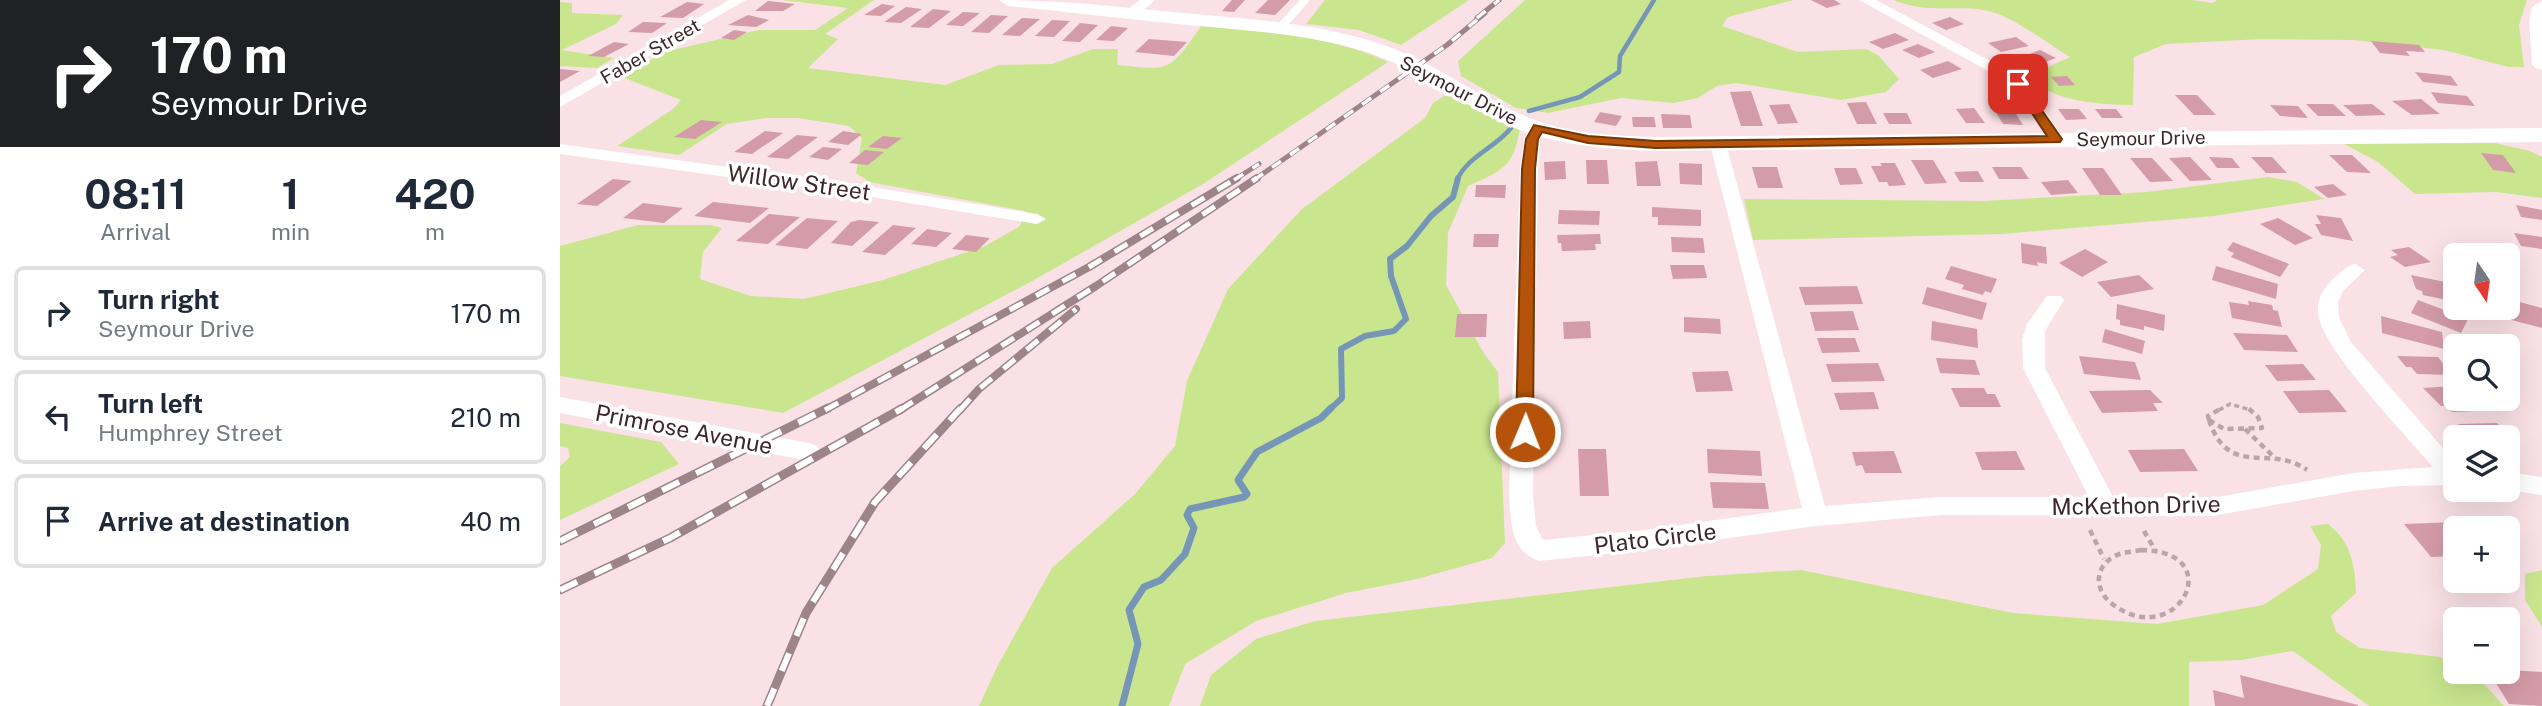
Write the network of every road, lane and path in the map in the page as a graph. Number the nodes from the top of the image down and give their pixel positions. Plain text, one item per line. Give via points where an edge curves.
1 (739, 0) edge
2 (1008, 0) edge
3 (1305, 0) edge
4 (1866, 0) edge
5 (1140, 7) edge
6 (2542, 7) edge
7 (1279, 29) junction
8 (2542, 64) edge
9 (560, 102) edge
10 (1538, 128) junction
11 (2542, 135) edge
12 (2056, 139) junction
13 (1718, 144) junction
14 (560, 149) edge
15 (1037, 219) dead end
16 (2355, 270) dead end
17 (2054, 300) dead end
18 (560, 405) edge
19 (2208, 420) junction
20 (2245, 429) junction
21 (809, 452) dead end
22 (2275, 458) junction
23 (2443, 462) edge
24 (2307, 470) dead end
25 (2443, 476) edge
26 (2520, 483) edge
27 (2542, 486) edge
28 (2106, 508) junction
29 (1816, 516) junction
30 (2090, 530) dead end
31 (2144, 531) dead end
32 (2155, 550) junction
33 (2104, 560) junction

1 - 9 street, Faber Street
2 - 5 street, Seymour Drive
3 - 7 lane
4 - 12 street via 2008,76 2027,95
5 - 7 street, Seymour Drive
6 - 8 street
7 - 10 street, Seymour Drive via 1336,38 1392,55 1512,119
10 - 13 street, Seymour Drive via 1614,142
10 - 29 street, Plato Circle via 1532,139 1529,169 1521,495 1526,537 1532,548 1550,551
11 - 12 street, Seymour Drive
12 - 13 street, Seymour Drive
13 - 29 street
14 - 15 street, Willow Street
16 - 23 street via 2335,288 2328,302 2329,318 2342,345
17 - 28 street via 2034,327 2034,368
18 - 21 street, Primrose Avenue
19 - 20 path via 2218,428
19 - 20 path via 2221,406 2238,404 2254,411 2263,425
19 - 22 path via 2231,454 2250,460
20 - 22 path
22 - 24 path via 2295,460
25 - 28 street, McKethon Drive via 2353,482 2212,507
26 - 27 street
28 - 29 street, McKethon Drive via 1941,506
30 - 33 path
31 - 32 path
32 - 33 path via 2126,551
32 - 33 path via 2178,559 2189,574 2190,585 2175,612 2160,617 2126,614 2110,604 2097,582

